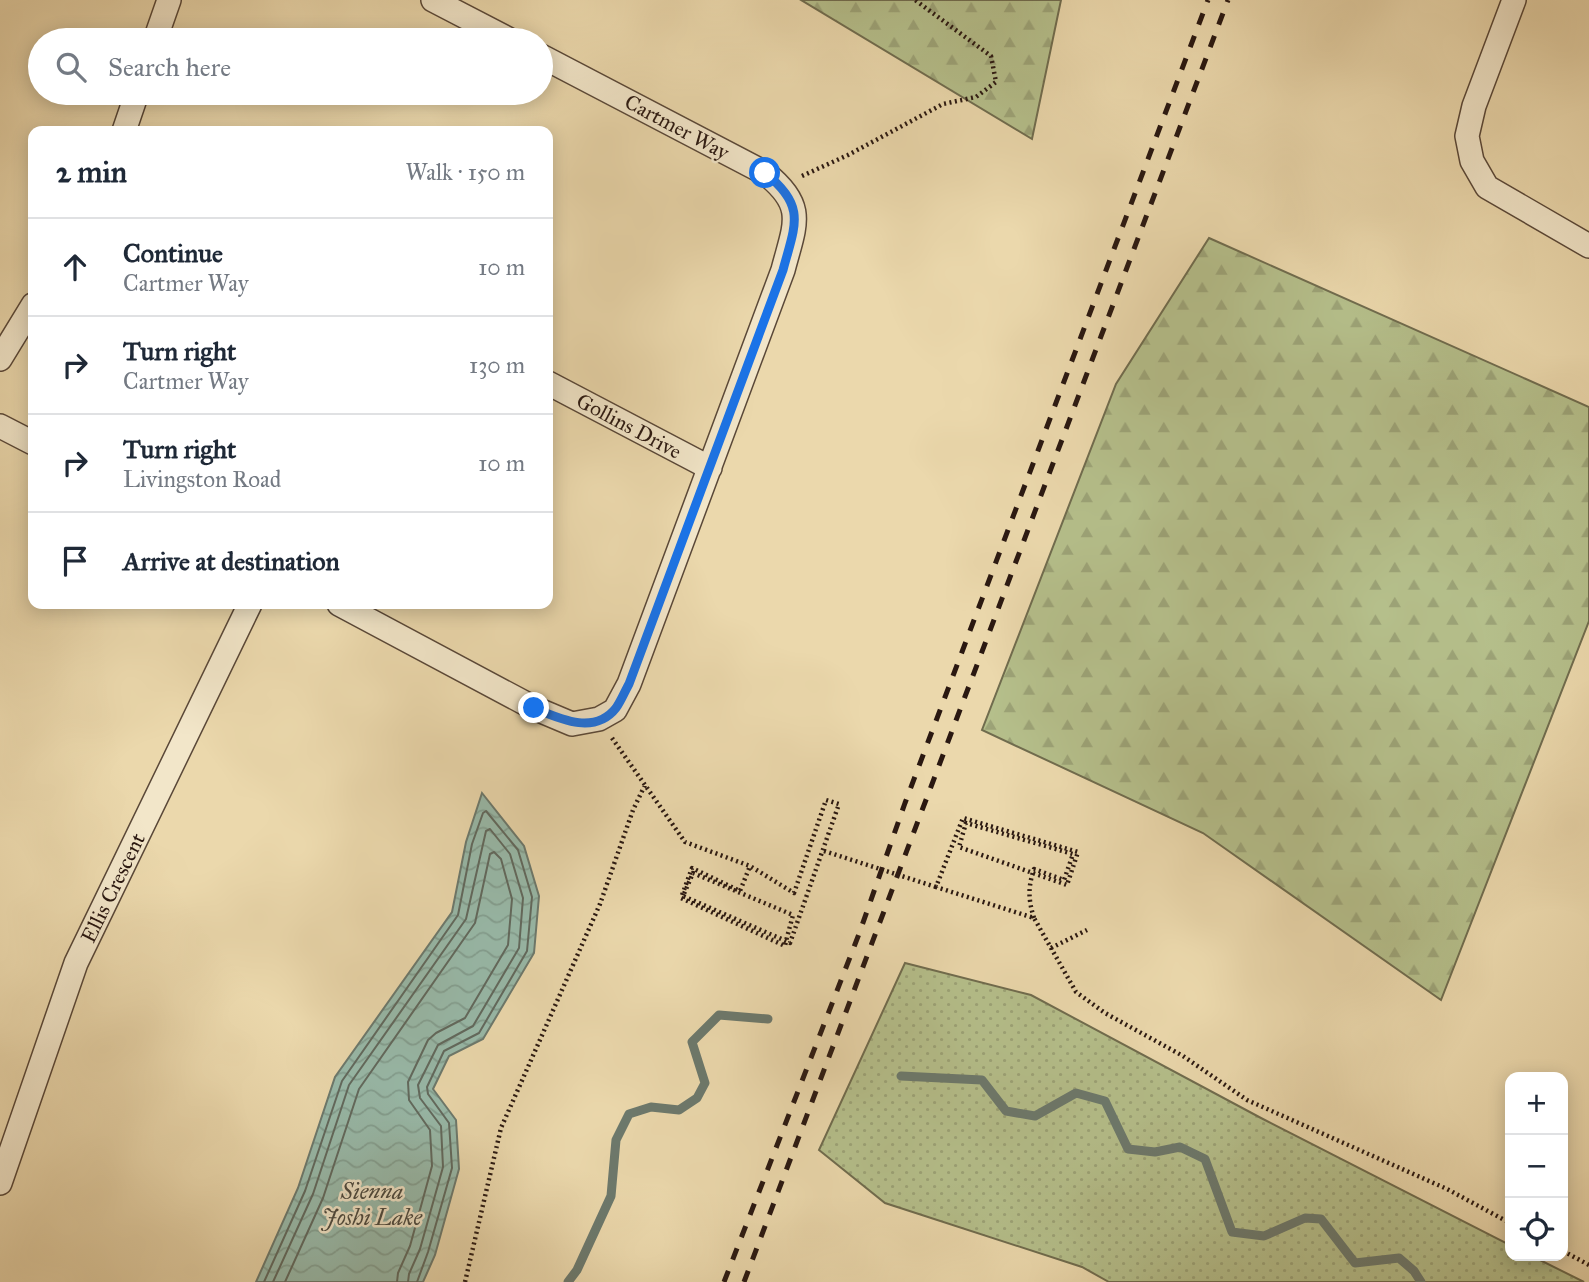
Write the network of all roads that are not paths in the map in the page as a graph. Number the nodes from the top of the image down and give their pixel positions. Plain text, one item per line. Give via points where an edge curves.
1 (169, 0) edge
2 (433, 0) edge
3 (1514, 0) edge
4 (159, 28) edge
5 (487, 28) edge
6 (553, 62) edge
7 (133, 105) edge
8 (126, 126) edge
9 (1589, 246) edge
10 (28, 313) edge
11 (0, 359) edge
12 (553, 386) edge
13 (0, 426) edge
14 (28, 440) edge
15 (710, 468) junction
16 (248, 609) edge
17 (348, 609) edge
18 (0, 1183) edge

1 - 4 street
2 - 5 street
3 - 9 street via 1474,106 1467,136 1472,161 1487,187
6 - 15 street, Cartmer Way via 765,173 781,185 793,203 795,221 783,270
7 - 8 street
10 - 11 street
12 - 15 street, Gollins Drive
13 - 14 street
15 - 17 street via 629,684 615,710 599,719 572,724 534,708
16 - 18 street, Ellis Crescent via 76,963

